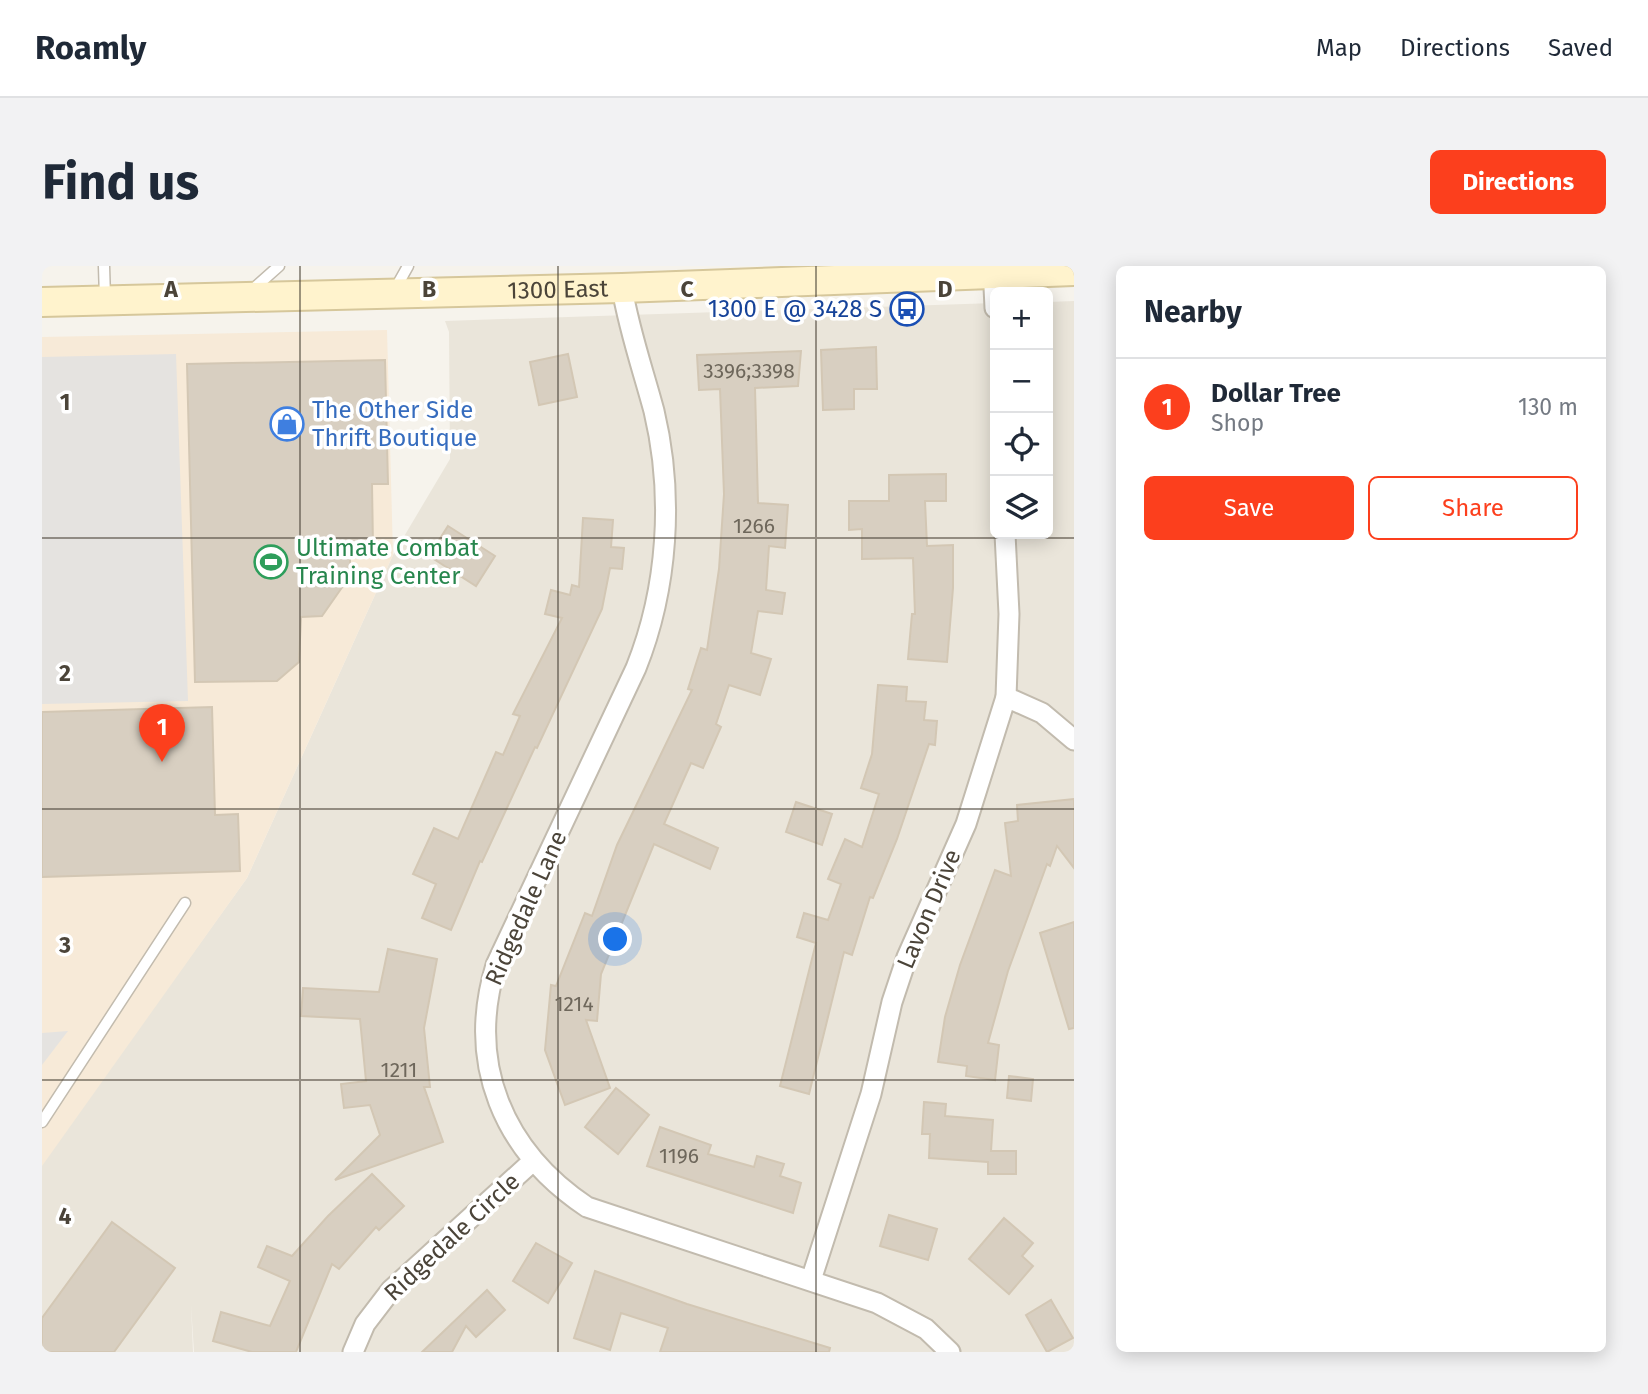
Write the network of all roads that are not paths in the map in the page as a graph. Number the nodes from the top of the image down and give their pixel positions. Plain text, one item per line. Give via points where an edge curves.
1 (104, 266) edge
2 (279, 266) edge
3 (408, 266) edge
4 (993, 270) edge
5 (1074, 271) edge
6 (622, 288) junction
7 (394, 291) junction
8 (247, 295) junction
9 (105, 299) junction
10 (42, 302) edge
11 (1005, 539) edge
12 (1006, 697) junction
13 (1074, 740) edge
14 (185, 903) dead end
15 (42, 1122) edge
16 (534, 1161) junction
17 (811, 1280) junction
18 (353, 1352) edge
19 (950, 1352) edge

1 - 9 lane
2 - 8 lane
3 - 7 lane
4 - 5 main road, 1300 East
4 - 6 main road, 1300 East
6 - 7 main road, 1300 East
6 - 16 street, Ridgedale Lane via 662,453 663,568 648,638 636,668 489,988 484,1033 491,1078 509,1126
7 - 8 main road, 1300 East
8 - 9 main road, 1300 East
9 - 10 main road, 1300 East
11 - 12 street, Lavon Drive
12 - 13 street via 1042,713
12 - 17 street, Lavon Drive via 966,824 907,957 870,1094
14 - 15 lane
16 - 17 street, Ridgedale Lane via 587,1207
16 - 18 street, Ridgedale Circle via 391,1290 365,1324
17 - 19 street, Ridgedale Lane via 904,1315

